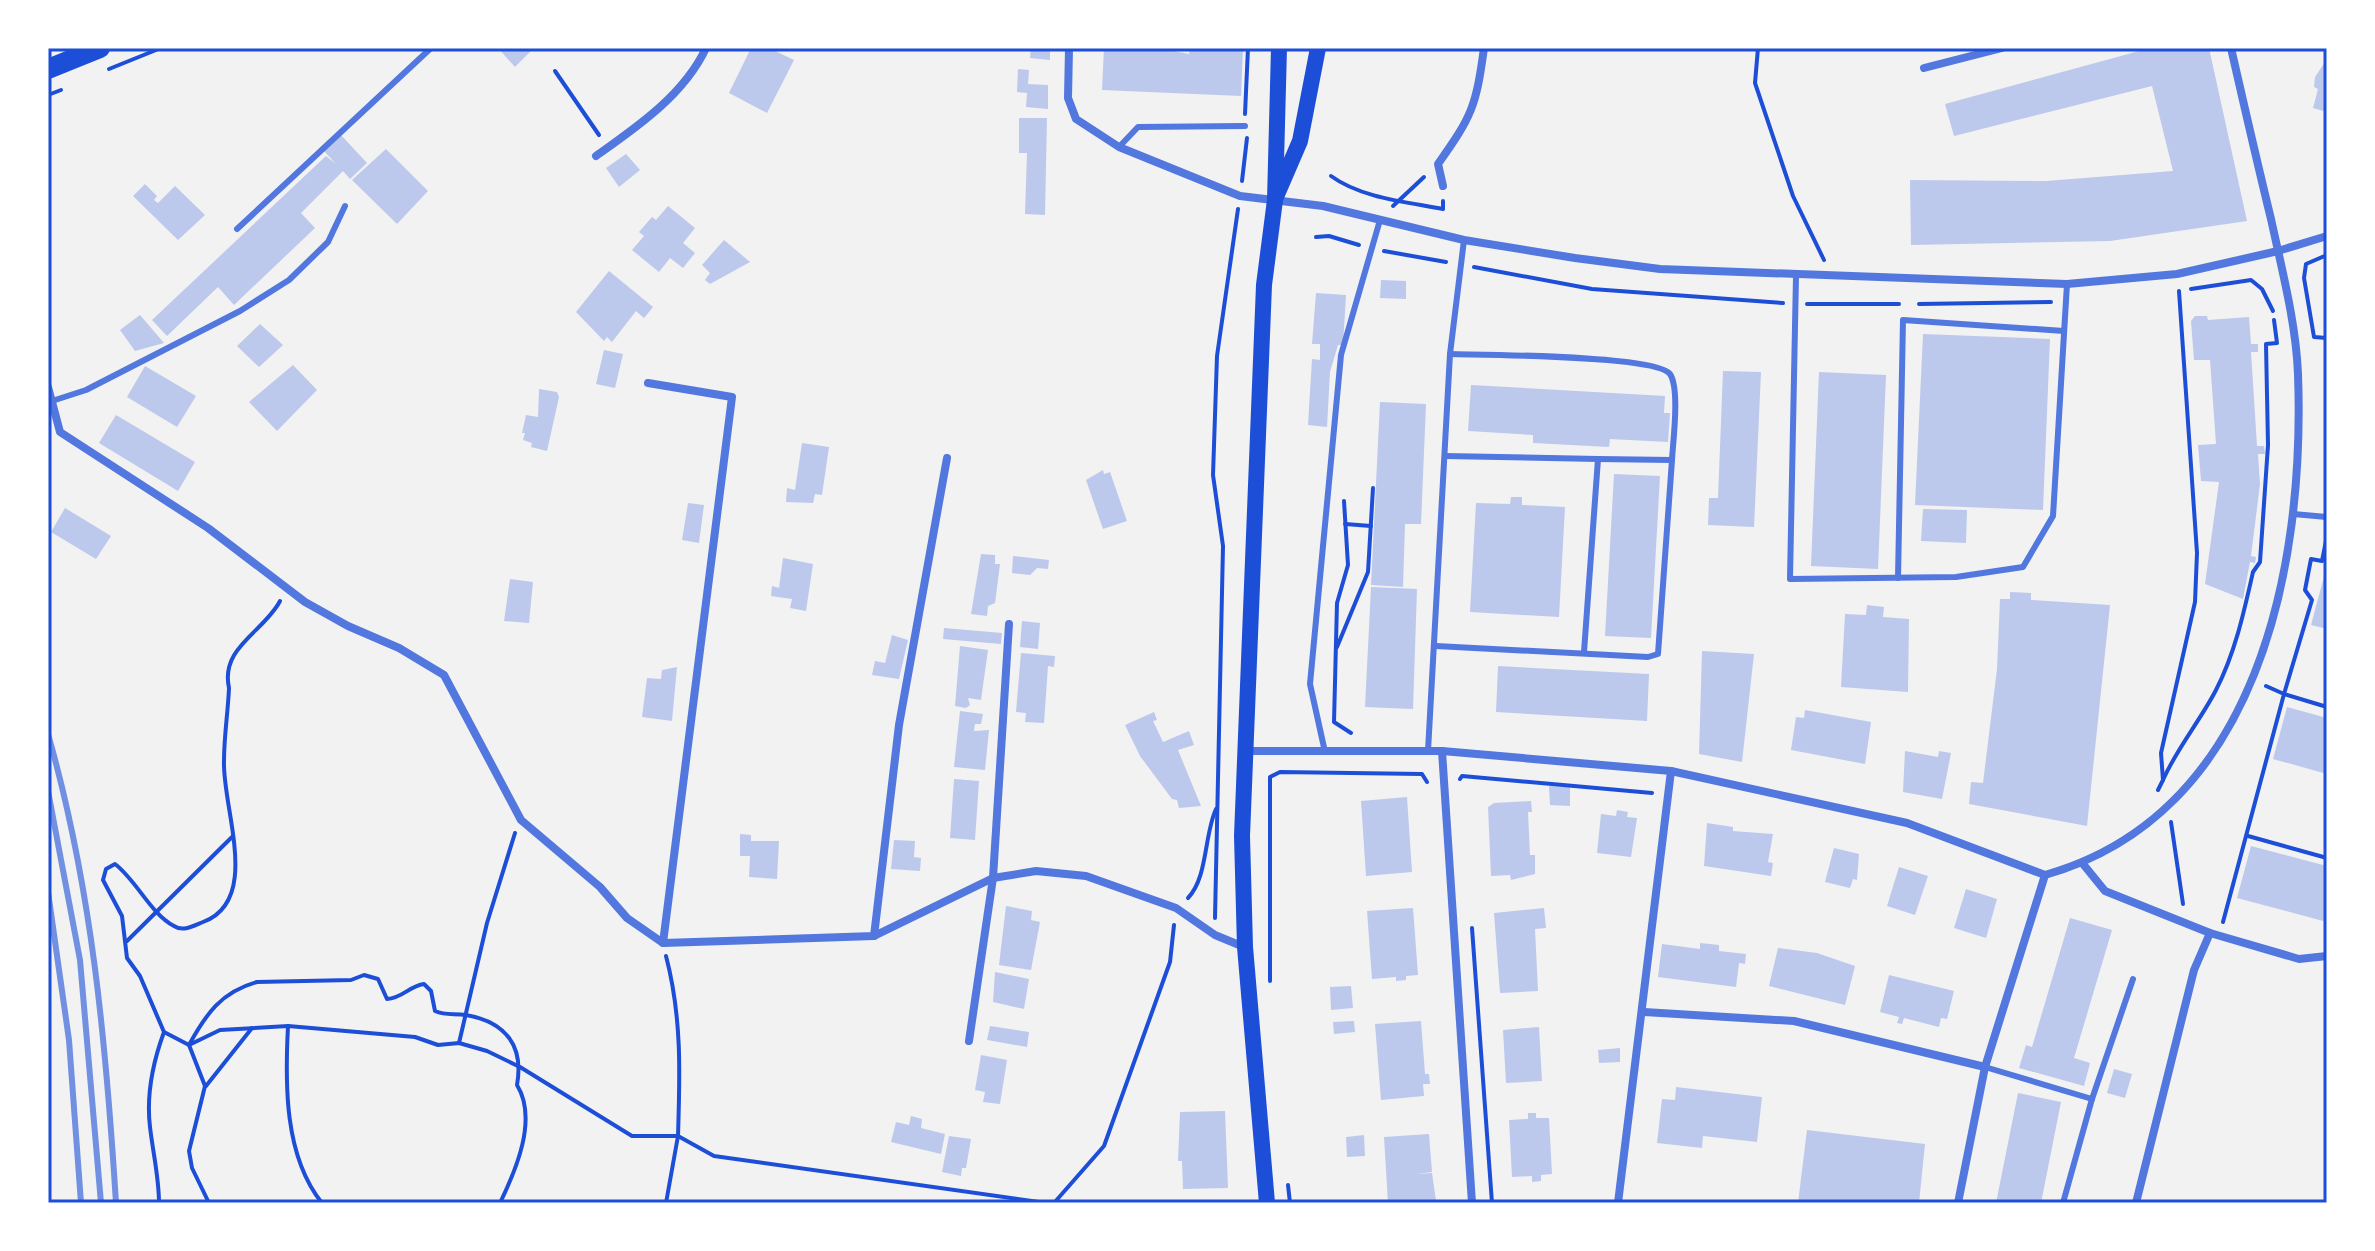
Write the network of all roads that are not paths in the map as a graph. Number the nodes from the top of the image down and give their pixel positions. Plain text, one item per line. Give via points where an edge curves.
1 (100, 48) edge
2 (431, 48) edge
3 (706, 48) edge
4 (1069, 48) edge
5 (1279, 48) edge
6 (1318, 48) edge
7 (1484, 48) edge
8 (2002, 48) edge
9 (2231, 48) edge
10 (1924, 68) dead end
11 (48, 69) edge
12 (1245, 126) dead end
13 (1119, 147) junction
14 (596, 156) dead end
15 (1443, 186) dead end
16 (1275, 200) junction
17 (345, 206) dead end
18 (1380, 220) junction
19 (237, 229) dead end
20 (2327, 236) edge
21 (1464, 240) junction
22 (2278, 251) junction
23 (1796, 276) junction
24 (2067, 284) junction
25 (2064, 331) junction
26 (1450, 354) junction
27 (648, 383) dead end
28 (48, 387) edge
29 (52, 401) junction
30 (1445, 456) junction
31 (947, 458) dead end
32 (1598, 459) junction
33 (1672, 460) junction
34 (2293, 514) junction
35 (2327, 517) edge
36 (1898, 578) junction
37 (1009, 624) dead end
38 (1436, 646) junction
39 (1584, 652) junction
40 (1246, 751) junction
41 (1428, 751) junction
42 (1442, 751) junction
43 (1325, 752) junction
44 (1671, 771) junction
45 (2083, 864) junction
46 (2045, 875) junction
47 (993, 878) junction
48 (2210, 933) junction
49 (874, 936) junction
50 (663, 943) junction
51 (1245, 947) junction
52 (2327, 956) edge
53 (2133, 979) dead end
54 (1644, 1012) junction
55 (969, 1041) dead end
56 (1985, 1067) junction
57 (2092, 1099) junction
58 (1267, 1203) edge
59 (1472, 1203) edge
60 (1618, 1203) edge
61 (1958, 1203) edge
62 (2063, 1203) edge
63 (2136, 1203) edge

1 - 11 main road
2 - 19 lane
3 - 14 street via 655,114
4 - 13 street via 1068,98 1076,119
5 - 16 main road
6 - 16 main road via 1300,141
7 - 15 street via 1477,100 1438,164
8 - 10 street
9 - 22 street
12 - 13 lane via 1138,127
13 - 16 street via 1240,196
16 - 18 street
16 - 40 main road via 1264,285
17 - 29 lane via 328,242 289,280 86,390
18 - 21 street
18 - 43 lane via 1341,355 1310,684
20 - 22 street
21 - 23 street via 1660,269
21 - 26 lane
22 - 24 street via 2177,274
22 - 34 street via 2298,372
23 - 24 street
23 - 36 lane via 1790,579
24 - 25 lane
25 - 36 lane via 2053,516 2023,567 1956,577
25 - 36 lane via 1903,320
26 - 30 lane
26 - 33 lane via 1662,367 1675,390
27 - 50 street via 732,397
28 - 29 street
29 - 50 street via 60,432 208,528 287,589 444,675 521,820 600,887 635,925
30 - 32 lane
30 - 38 lane
31 - 49 street via 899,725
32 - 33 lane
32 - 39 lane
33 - 39 lane via 1658,654
34 - 35 lane
34 - 45 street via 2287,567 2244,704 2209,758 2161,812
37 - 47 street
38 - 39 lane
38 - 41 lane
40 - 43 street
40 - 51 main road
41 - 42 street
41 - 43 street
42 - 44 street
42 - 59 street
44 - 46 street via 1907,823
44 - 54 street
45 - 46 street
45 - 48 street via 2105,891
46 - 56 street
47 - 49 street
47 - 51 street via 1036,871 1086,876 1176,908 1215,935
47 - 55 street
48 - 52 street via 2299,959
48 - 63 street via 2194,970
49 - 50 street
51 - 58 main road
53 - 57 lane
54 - 56 street via 1794,1021
54 - 60 street
56 - 57 lane
56 - 61 street
57 - 62 lane

